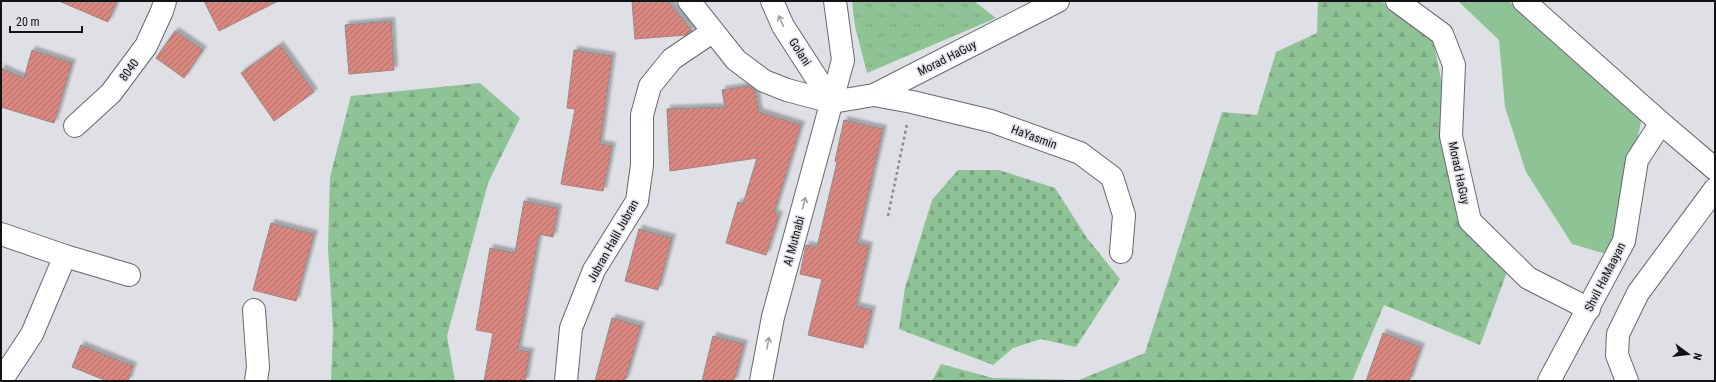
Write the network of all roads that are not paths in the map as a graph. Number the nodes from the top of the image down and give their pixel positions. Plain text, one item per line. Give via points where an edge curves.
1 (165, 1) edge
2 (689, 1) edge
3 (772, 1) edge
4 (835, 1) edge
5 (1058, 1) edge
6 (1397, 1) edge
7 (1524, 1) edge
8 (712, 32) junction
9 (874, 95) junction
10 (832, 102) junction
11 (1661, 124) junction
12 (74, 126) dead end
13 (1715, 169) edge
14 (1715, 189) edge
15 (1, 234) edge
16 (1121, 252) dead end
17 (65, 256) junction
18 (129, 275) dead end
19 (1589, 309) junction
20 (254, 310) dead end
21 (1, 381) edge
22 (256, 381) edge
23 (566, 381) edge
24 (761, 381) edge
25 (1549, 381) edge
26 (1628, 381) edge

1 - 12 street, 8040 via 146,46 111,93
2 - 8 street
10 -> 3 street, Golani via 783,26
4 - 10 street, Al Mutnabi via 843,60
5 - 9 street, Morad HaGuy
6 - 19 street, Morad HaGuy via 1442,34 1454,65 1451,136 1470,221 1528,278
7 - 11 street
8 - 10 street via 736,60 764,81
8 - 23 street, Jubran Halil Jubran via 672,58 650,86 642,115 642,165 637,201 594,270 574,320
9 - 10 street, Morad HaGuy
9 - 16 street, HaYasmin via 991,121 1080,153 1112,177 1124,215
24 -> 10 street, Al Mutnabi via 773,317
11 - 13 street
11 - 19 street, Shvil HaMaayan via 1637,160 1624,241
14 - 26 street via 1638,293 1618,334 1617,356
15 - 17 street
17 - 18 street
17 - 21 street via 32,334
19 - 25 street, Shvil HaMaayan
20 - 22 street via 258,368

